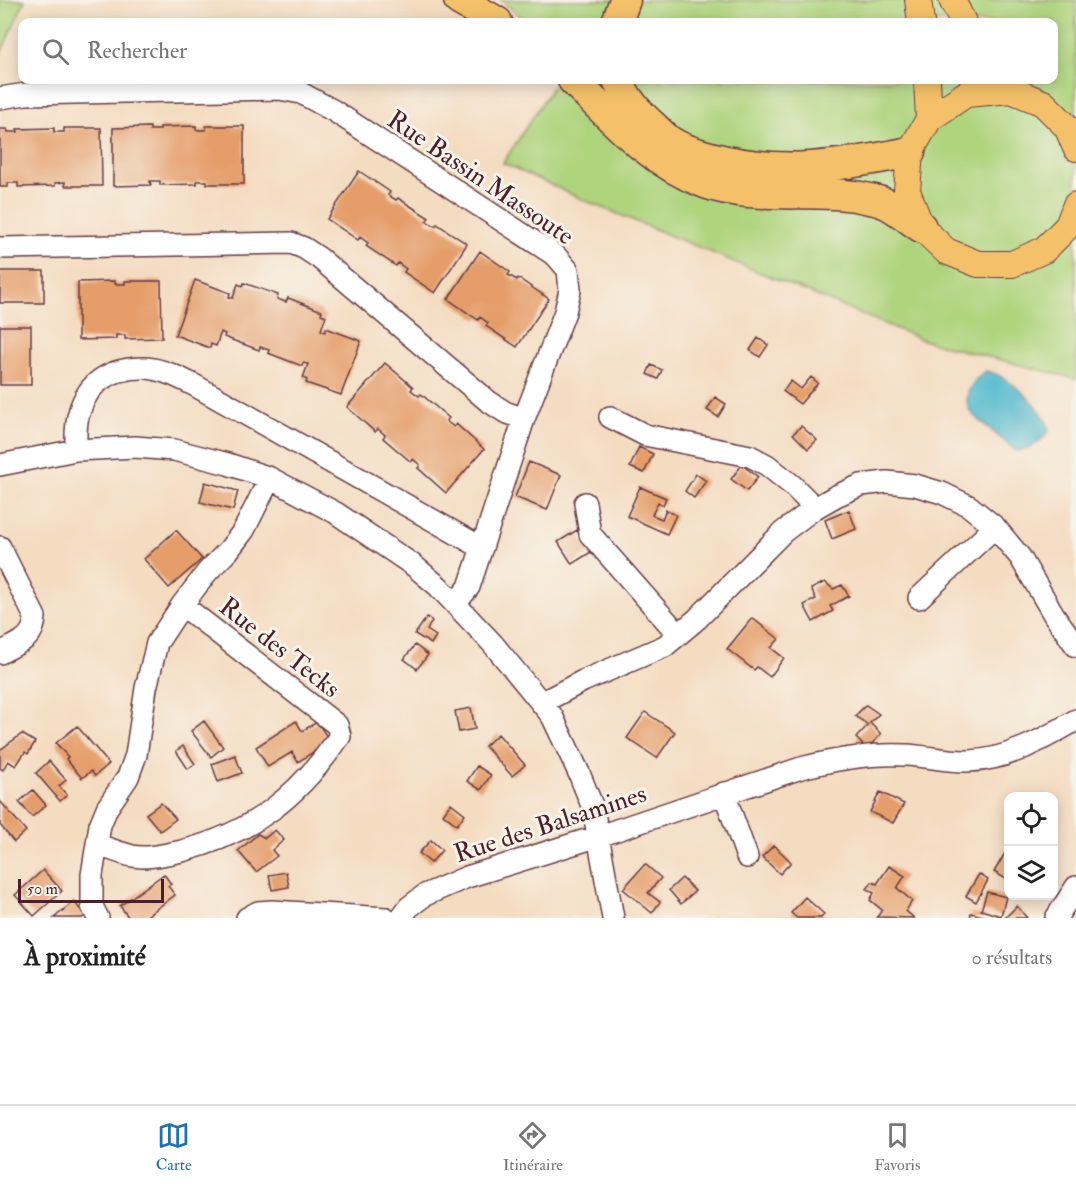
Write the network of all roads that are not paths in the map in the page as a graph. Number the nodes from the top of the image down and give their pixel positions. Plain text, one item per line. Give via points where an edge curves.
1 (459, 0) edge
2 (625, 0) edge
3 (918, 0) edge
4 (952, 0) edge
5 (490, 18) edge
6 (618, 18) edge
7 (920, 18) edge
8 (961, 18) edge
9 (577, 84) edge
10 (620, 84) edge
11 (927, 84) edge
12 (1006, 85) edge
13 (0, 98) edge
14 (929, 119) junction
15 (1076, 148) edge
16 (910, 152) junction
17 (1076, 206) edge
18 (921, 227) junction
19 (0, 248) edge
20 (610, 417) dead end
21 (524, 420) junction
22 (76, 450) junction
23 (0, 465) edge
24 (270, 478) junction
25 (585, 503) dead end
26 (814, 508) junction
27 (995, 527) junction
28 (0, 547) edge
29 (482, 548) junction
30 (5, 570) edge
31 (919, 598) dead end
32 (456, 603) junction
33 (182, 605) junction
34 (678, 634) junction
35 (1076, 646) edge
36 (0, 653) edge
37 (541, 703) junction
38 (1076, 720) edge
39 (724, 793) junction
40 (599, 836) junction
41 (97, 845) junction
42 (747, 857) dead end
43 (1076, 887) edge
44 (98, 918) edge
45 (247, 918) edge
46 (386, 918) edge
47 (401, 918) edge
48 (613, 918) edge
49 (1056, 918) edge

1 - 5 highway
2 - 6 highway
3 - 7 main road
4 - 8 main road
9 - 18 highway via 648,152 671,168 707,184 873,200
10 - 16 highway via 642,117 672,142 726,161 769,168 821,167
11 - 14 main road
12 - 14 main road via 966,94
12 - 15 main road via 1042,103 1067,127
13 - 21 street, Rue Bassin Massoute via 26,94 279,89 301,93 334,111 556,256 568,270 570,290 565,312
14 - 16 main road
16 - 18 main road via 907,191
17 - 18 main road via 1068,226 1044,250 1012,264 978,264 956,256
19 - 21 street via 291,243 319,258 488,401
20 - 26 street via 645,435 750,456 792,484
21 - 29 street, Rue Bassin Massoute
22 - 23 street
22 - 24 street via 174,450
22 - 29 street via 78,414 86,395 100,378 147,368 194,386
24 - 32 street via 375,539 413,565
24 - 33 street, Rue des Tecks via 244,531
25 - 34 street via 590,534
26 - 27 street via 861,485 887,482 942,493 969,506
26 - 34 street via 783,532
27 - 31 street
27 - 35 street via 1020,557
28 - 30 street
29 - 32 street, Rue Bassin Massoute via 469,587
30 - 36 street via 35,617 34,629 27,639
32 - 37 street
33 - 41 street, Rue des Tecks via 158,643 146,688 136,756 128,777 107,808
33 - 41 street, Rue des Tecks via 337,725 340,736 284,802 241,830 163,855 134,856
34 - 37 street via 665,646
37 - 40 street via 552,716 579,773
38 - 39 street, Rue des Balsamines via 1050,736 995,758 970,761 906,755 855,756 801,768
39 - 40 street, Rue des Balsamines
39 - 42 street
40 - 47 street, Rue des Balsamines via 467,877 425,895
40 - 48 street
41 - 44 street, Rue des Tecks via 92,906
43 - 49 street
45 - 46 street via 272,910

